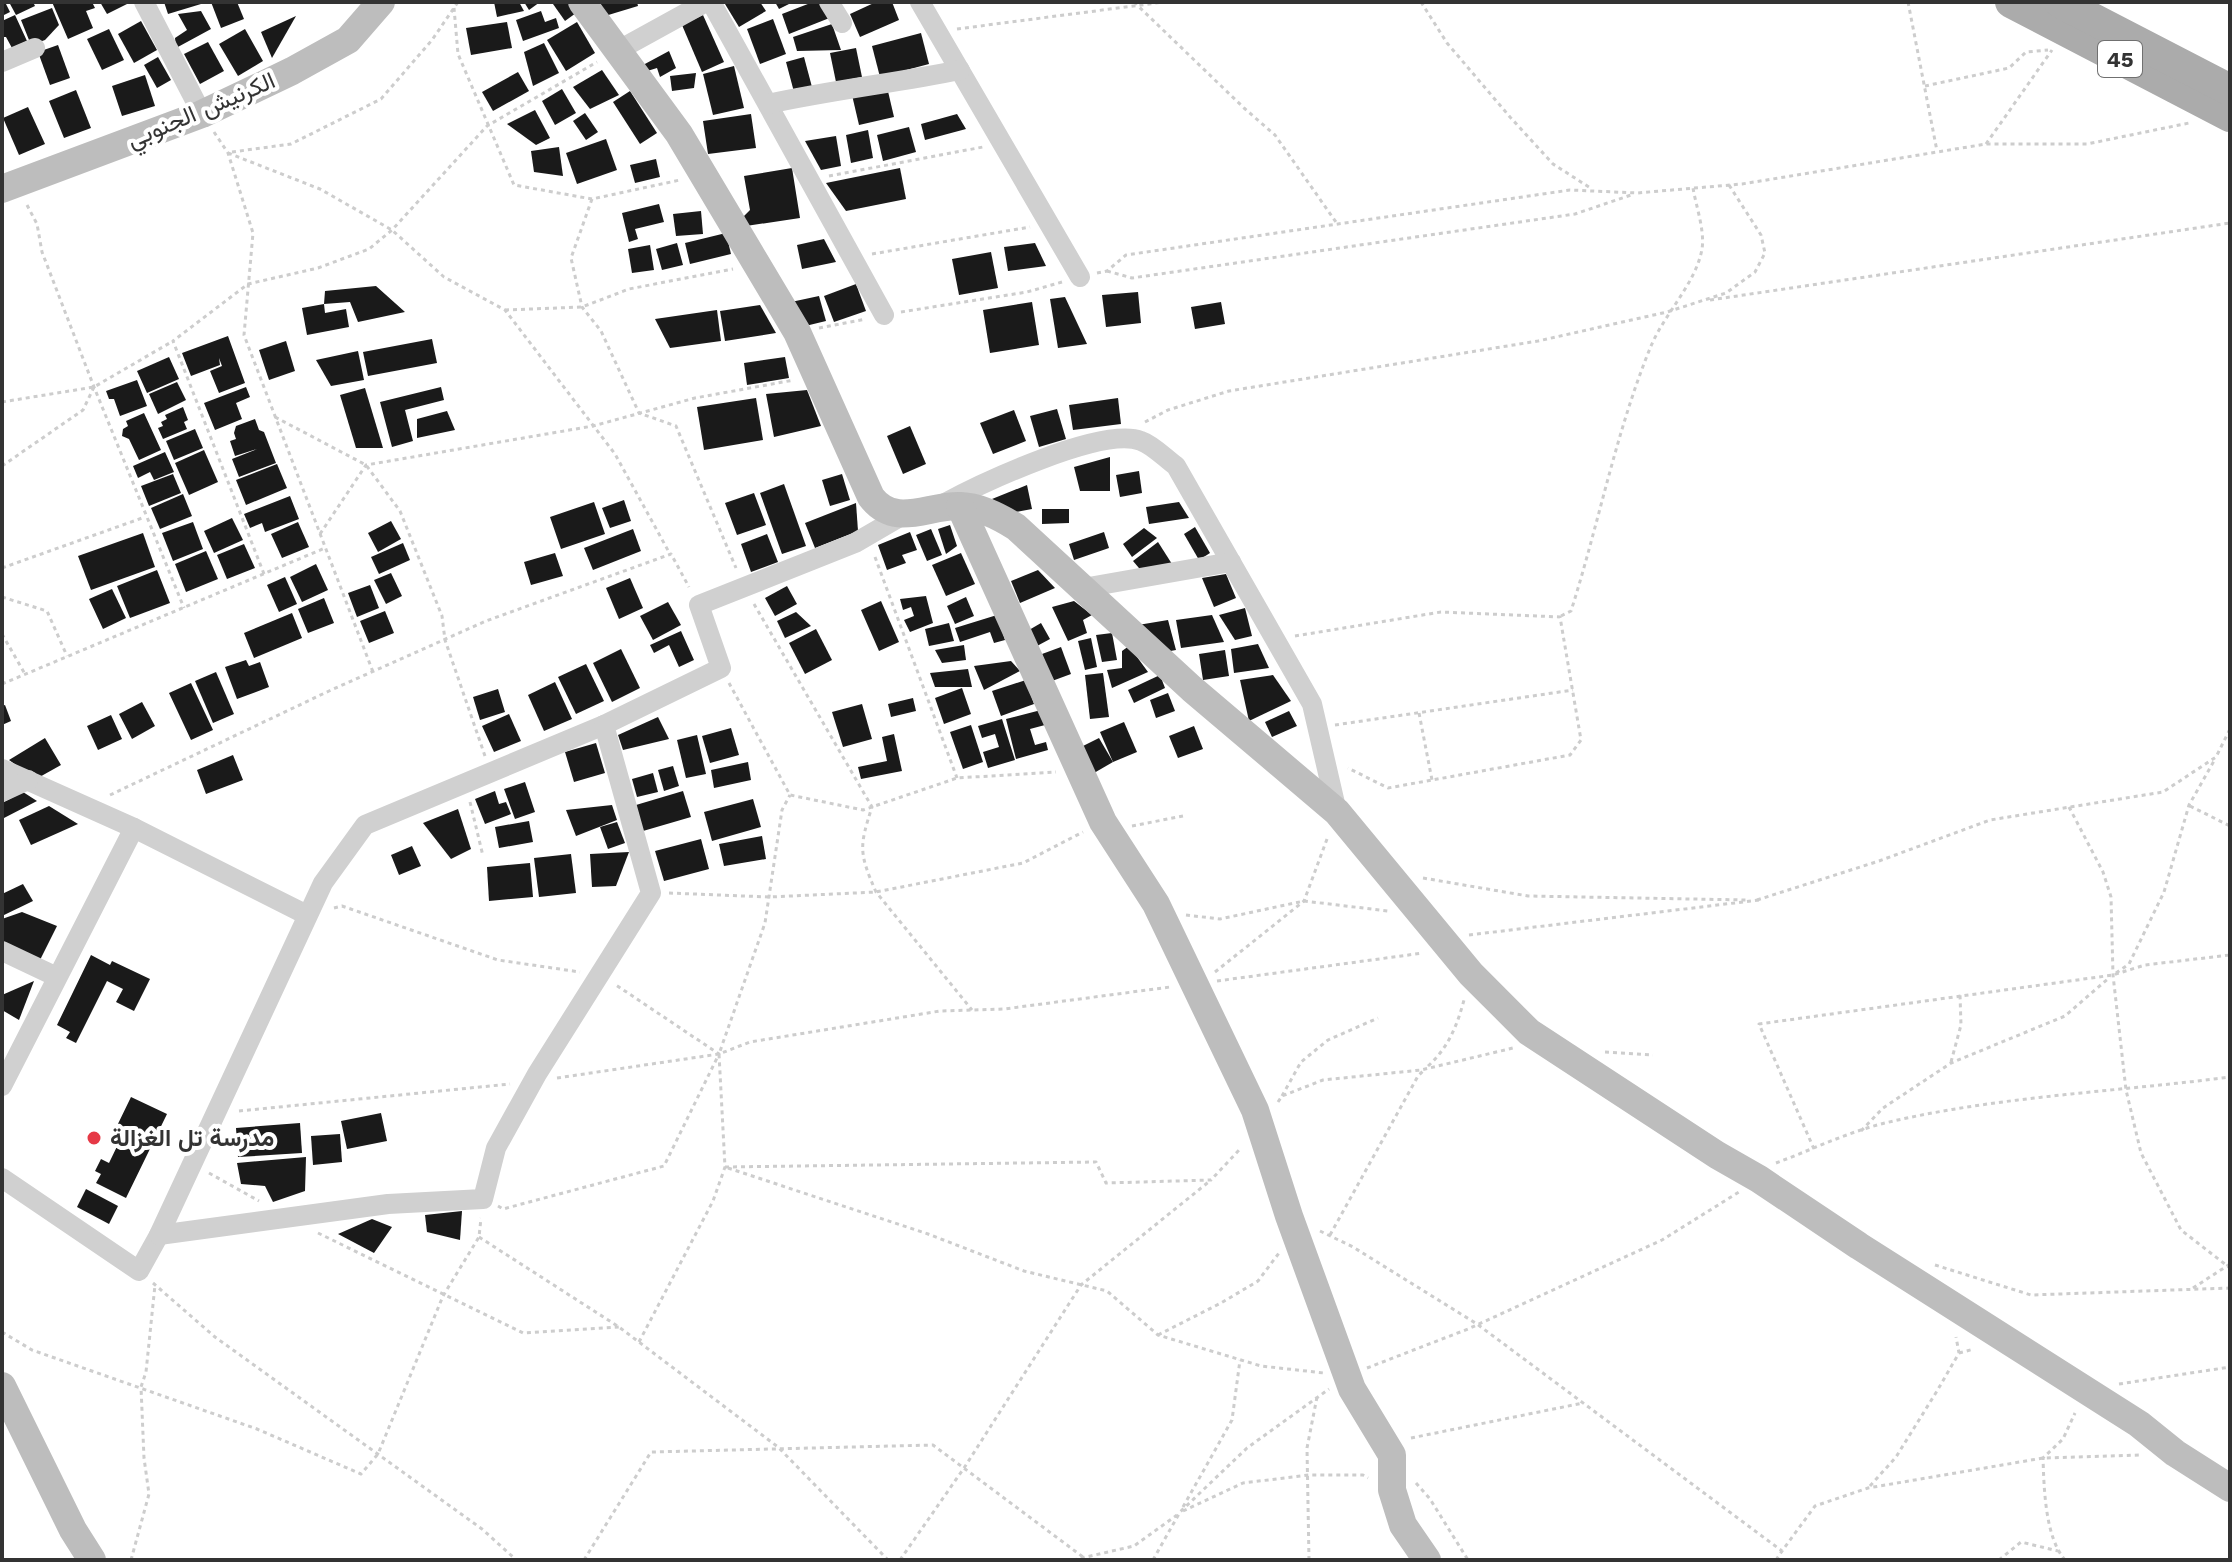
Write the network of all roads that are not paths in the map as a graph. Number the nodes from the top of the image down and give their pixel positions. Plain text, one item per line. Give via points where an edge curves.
1 (144, 2) edge
2 (381, 2) edge
3 (582, 2) edge
4 (709, 2) edge
5 (829, 2) edge
6 (920, 2) edge
7 (2011, 2) edge
8 (2060, 2) edge
9 (842, 23) dead end
10 (35, 48) dead end
11 (617, 51) junction
12 (2, 62) edge
13 (960, 70) junction
14 (768, 104) junction
15 (2229, 107) edge
16 (202, 114) junction
17 (9, 186) edge
18 (1080, 277) road end
19 (884, 315) road end
20 (948, 507) junction
21 (903, 515) junction
22 (1231, 562) junction
23 (1083, 588) junction
24 (604, 725) junction
25 (2, 769) edge
26 (28, 780) junction
27 (2, 792) edge
28 (1337, 812) junction
29 (134, 828) junction
30 (307, 915) junction
31 (4, 953) edge
32 (57, 977) junction
33 (2, 1086) edge
34 (2, 1178) edge
35 (159, 1235) junction
36 (2, 1386) edge
37 (2230, 1488) edge
38 (92, 1560) edge
39 (1427, 1560) edge

1 - 16 street
2 - 16 street, الكرنيش الجنوبي via 348,40
3 - 11 street
4 - 11 street
4 - 14 street
5 - 9 street
6 - 13 street
7 - 15 main road, 45 via 2061,41
8 - 15 main road, 45
10 - 12 street
11 - 21 street via 679,134 797,332 871,497 884,510
13 - 14 street
13 - 18 street
14 - 19 street
16 - 17 street, الكرنيش الجنوبي
20 - 21 street
20 - 22 street via 1020,467 1115,437 1142,441 1176,466
20 - 23 street via 1003,519
20 - 39 street via 1103,822 1159,911 1255,1110 1352,1389 1389,1449 1392,1490 1403,1525
21 - 24 street via 855,543 699,605 721,668
22 - 23 street
22 - 28 street via 1312,704
23 - 28 street
24 - 30 street via 365,825
24 - 35 street via 651,893 496,1148 483,1199 388,1204
25 - 26 street
26 - 27 street
26 - 29 street
28 - 37 street via 1471,974 1550,1048 2086,1389
29 - 30 street
29 - 32 street
30 - 35 street
31 - 32 street
32 - 33 street
34 - 35 street via 147,1278
36 - 38 street

